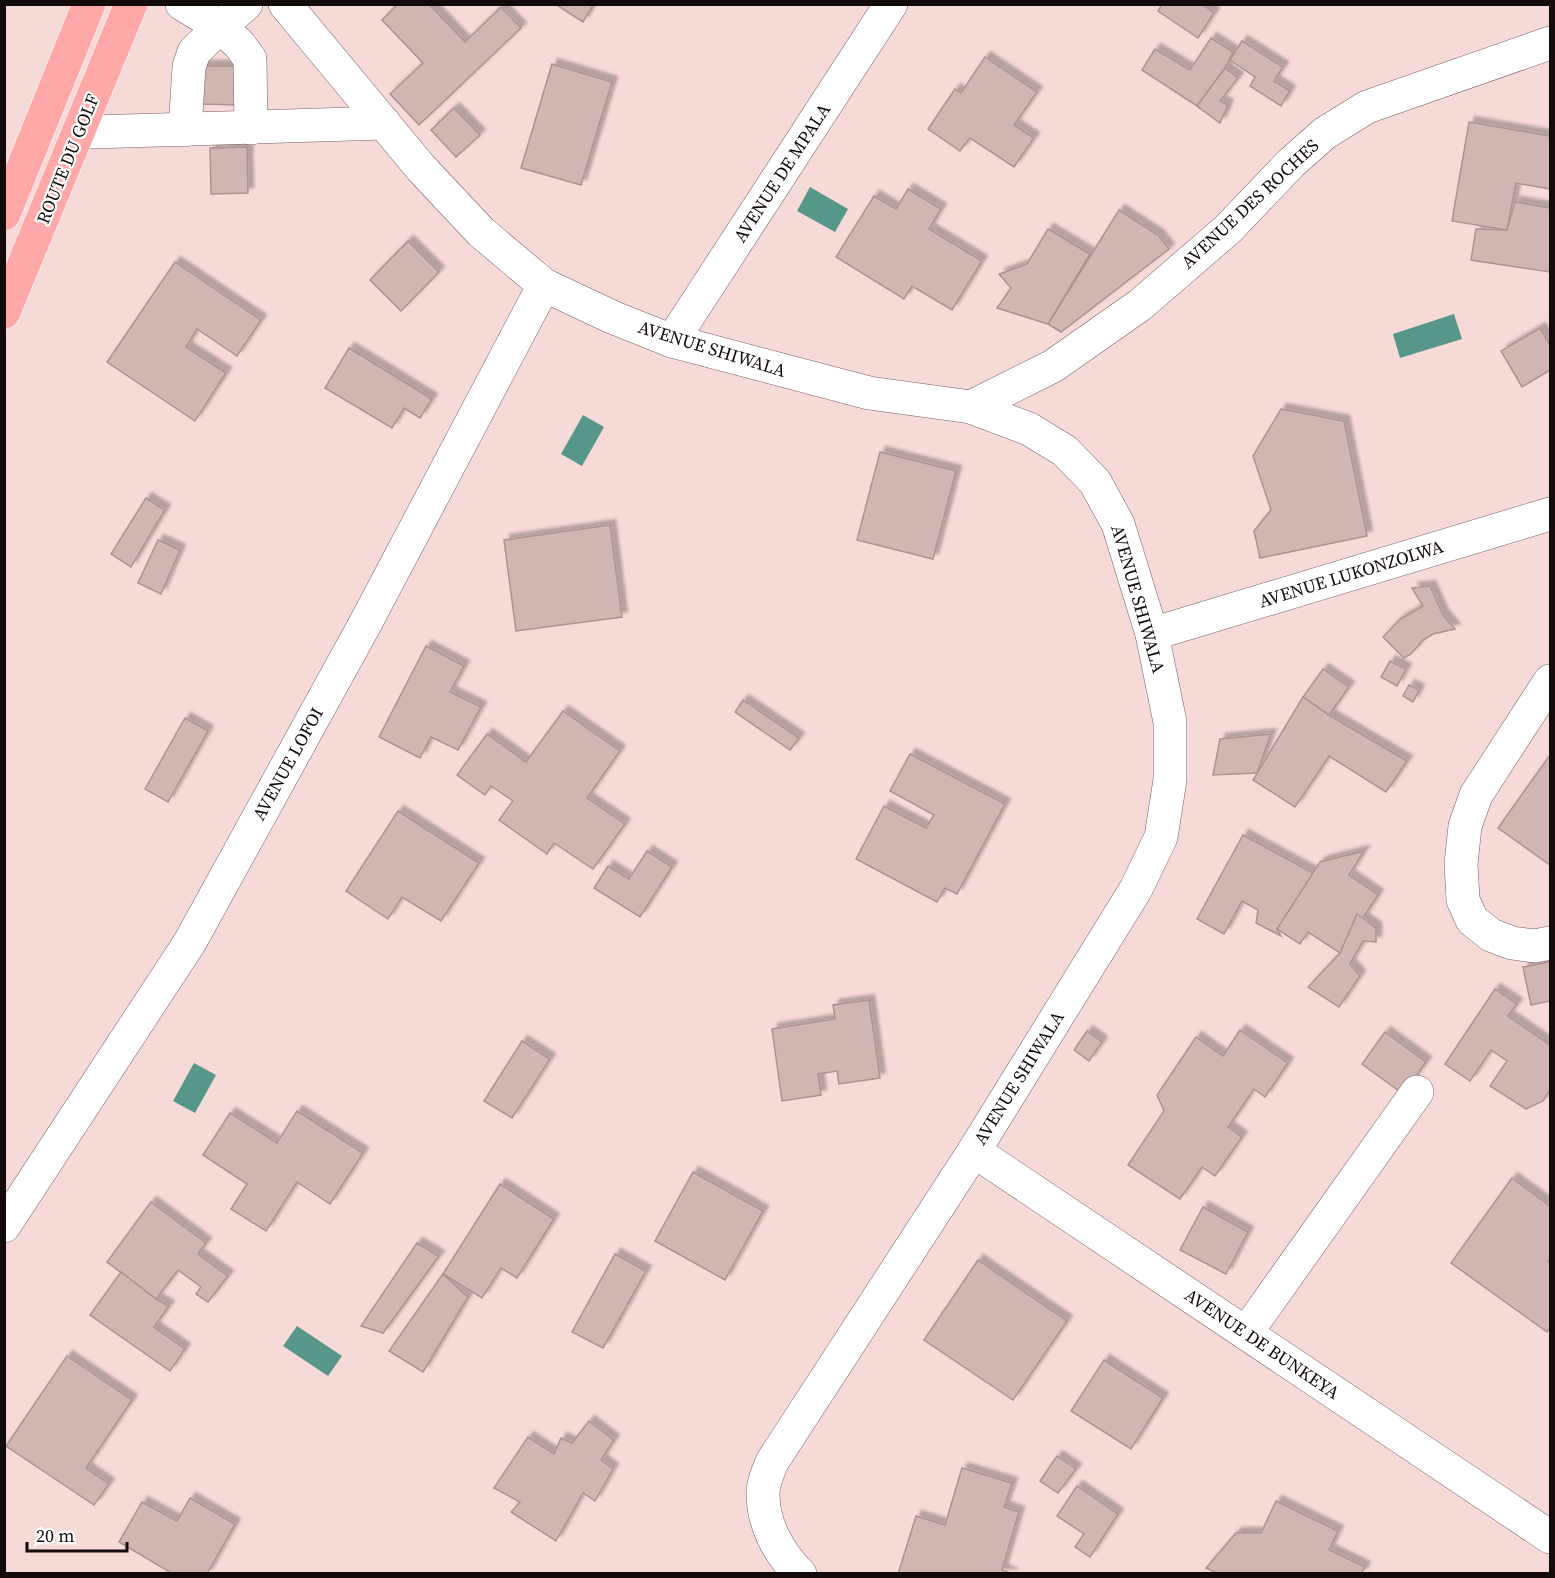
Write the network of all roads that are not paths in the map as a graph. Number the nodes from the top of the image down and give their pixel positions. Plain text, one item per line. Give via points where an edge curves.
1 (89, 4) edge
2 (131, 4) edge
3 (182, 4) edge
4 (246, 4) edge
5 (285, 4) edge
6 (891, 4) edge
7 (220, 27) junction
8 (1551, 43) edge
9 (384, 123) junction
10 (81, 127) junction
11 (251, 128) junction
12 (185, 130) junction
13 (4, 214) edge
14 (544, 285) junction
15 (4, 312) edge
16 (672, 341) junction
17 (971, 407) junction
18 (1551, 514) edge
19 (1152, 634) junction
20 (1551, 681) edge
21 (1551, 943) edge
22 (1417, 1092) dead end
23 (974, 1151) junction
24 (4, 1226) edge
25 (1246, 1333) junction
26 (1551, 1537) edge
27 (800, 1574) edge

1 - 13 main road
2 - 10 main road, ROUTE DU GOLF
3 - 7 street
4 - 7 street
5 - 9 street, AVENUE SHIWALA
6 - 16 street, AVENUE DE MPALA
7 - 11 street via 250,59
7 - 12 street via 194,52 189,67
8 - 17 street, AVENUE DES ROCHES via 1367,107 1325,133 1228,230 1140,305 1053,366
9 - 11 street
9 - 14 street, AVENUE SHIWALA via 482,232
10 - 12 street via 93,132
10 - 15 main road, ROUTE DU GOLF
11 - 12 street
14 - 16 street, AVENUE SHIWALA
14 - 24 street, AVENUE LOFOI via 365,624 190,942
16 - 17 street, AVENUE SHIWALA via 869,393
17 - 19 street, AVENUE SHIWALA via 1029,429 1065,452 1095,482 1118,524
18 - 19 street, AVENUE LUKONZOLWA
19 - 23 street, AVENUE SHIWALA via 1170,722 1170,780 1161,837 1136,890
20 - 21 street via 1476,795 1465,826 1461,864 1463,900 1472,920 1491,935 1512,943
22 - 25 street
23 - 25 street, AVENUE DE BUNKEYA
23 - 27 street, AVENUE SHIWALA via 766,1476 766,1518 774,1538
25 - 26 street, AVENUE DE BUNKEYA

